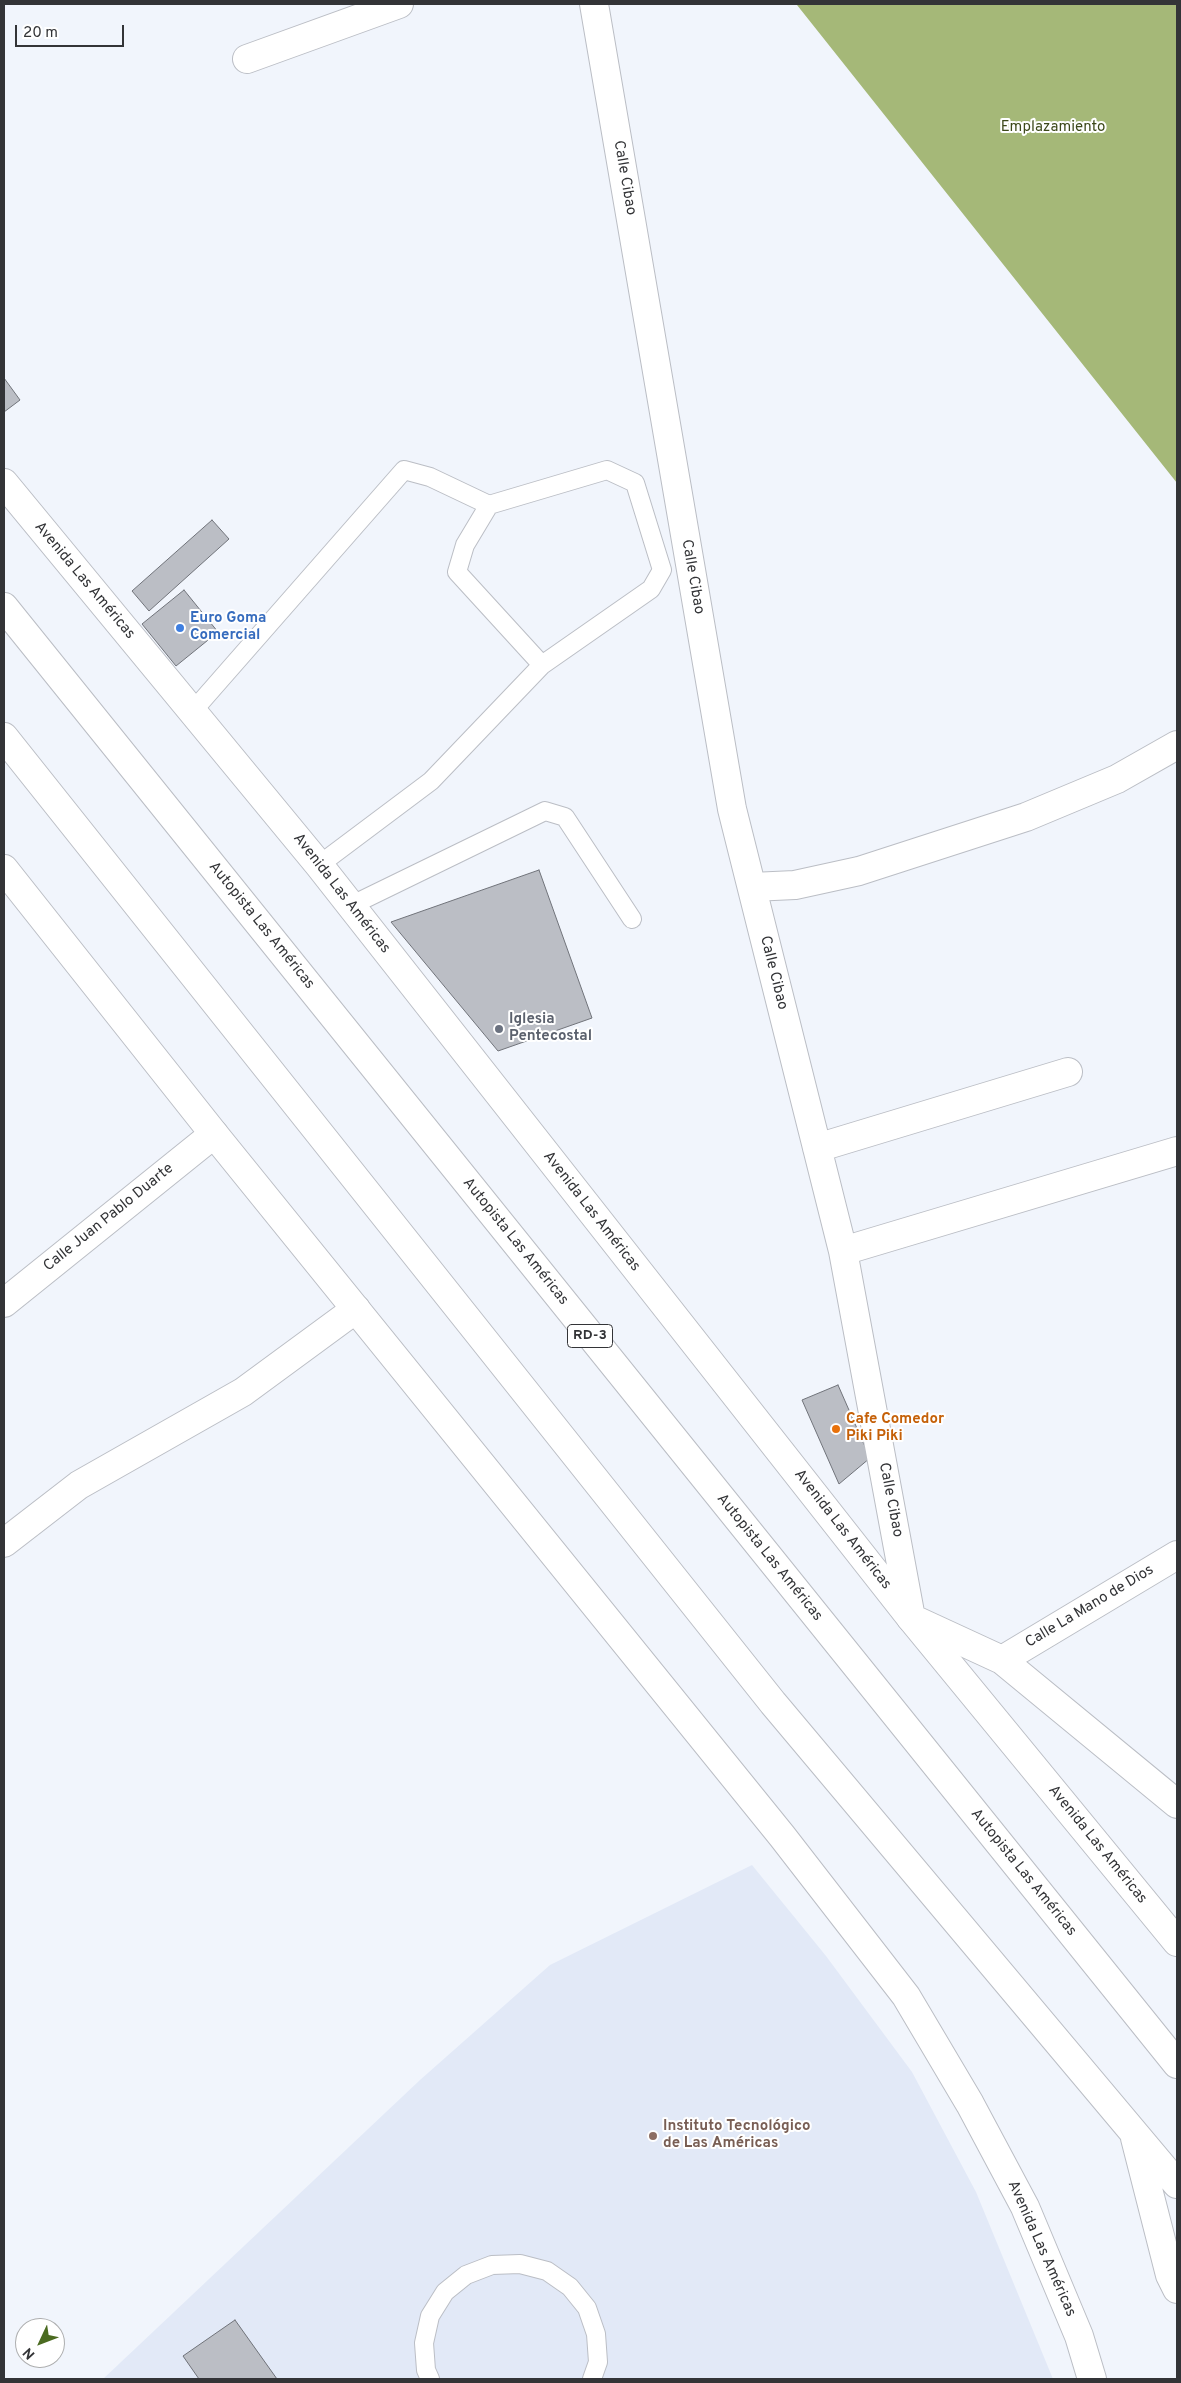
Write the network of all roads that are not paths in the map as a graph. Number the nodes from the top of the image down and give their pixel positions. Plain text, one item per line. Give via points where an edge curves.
1 (399, 4) edge
2 (594, 4) edge
3 (247, 59) dead end
4 (4, 483) edge
5 (489, 504) junction
6 (4, 606) edge
7 (542, 665) junction
8 (192, 712) junction
9 (4, 738) edge
10 (1177, 745) edge
11 (319, 865) junction
12 (4, 868) edge
13 (752, 887) junction
14 (350, 906) junction
15 (632, 919) dead end
16 (1068, 1072) dead end
17 (214, 1134) junction
18 (817, 1148) junction
19 (1177, 1151) edge
20 (843, 1251) junction
21 (4, 1303) edge
22 (356, 1309) junction
23 (4, 1543) edge
24 (1177, 1555) edge
25 (912, 1618) junction
26 (1002, 1660) junction
27 (1177, 1804) edge
28 (1177, 1942) edge
29 (1177, 2064) edge
30 (1133, 2129) junction
31 (1177, 2184) edge
32 (1177, 2289) edge
33 (430, 2379) edge
34 (592, 2379) edge
35 (1092, 2379) edge

1 - 3 main road
2 - 13 main road, Calle Cibao via 732,809
4 - 8 main road, Avenida Las Américas
5 - 7 lane via 466,545 457,572
5 - 7 lane via 606,470 635,483 662,570 651,589
5 - 8 lane via 430,477 404,470
6 - 29 main road, Autopista Las Américas / RD-3
7 - 11 lane via 431,781
8 - 11 main road, Avenida Las Américas
9 - 30 main road via 773,1703
10 - 13 main road via 1117,779 1026,817 859,871 795,885
11 - 14 main road, Avenida Las Américas
12 - 17 main road, Avenida Las Américas
13 - 18 main road, Calle Cibao
14 - 15 lane via 545,811 565,817
14 - 25 main road, Avenida Las Américas
16 - 18 main road
17 - 21 main road, Calle Juan Pablo Duarte
17 - 22 main road, Avenida Las Américas
18 - 20 main road, Calle Cibao
19 - 20 main road
20 - 25 main road, Calle Cibao
22 - 23 main road via 243,1392 79,1485
22 - 35 main road, Avenida Las Américas via 782,1836 906,1996 970,2104 1025,2207 1079,2336
24 - 26 main road, Calle La Mano de Dios
25 - 26 main road
25 - 28 main road, Avenida Las Américas
26 - 27 main road
30 - 31 main road
30 - 32 main road via 1170,2275
33 - 34 lane via 424,2343 430,2316 445,2292 466,2275 492,2265 520,2264 547,2271 570,2287 587,2308 596,2334 598,2362

